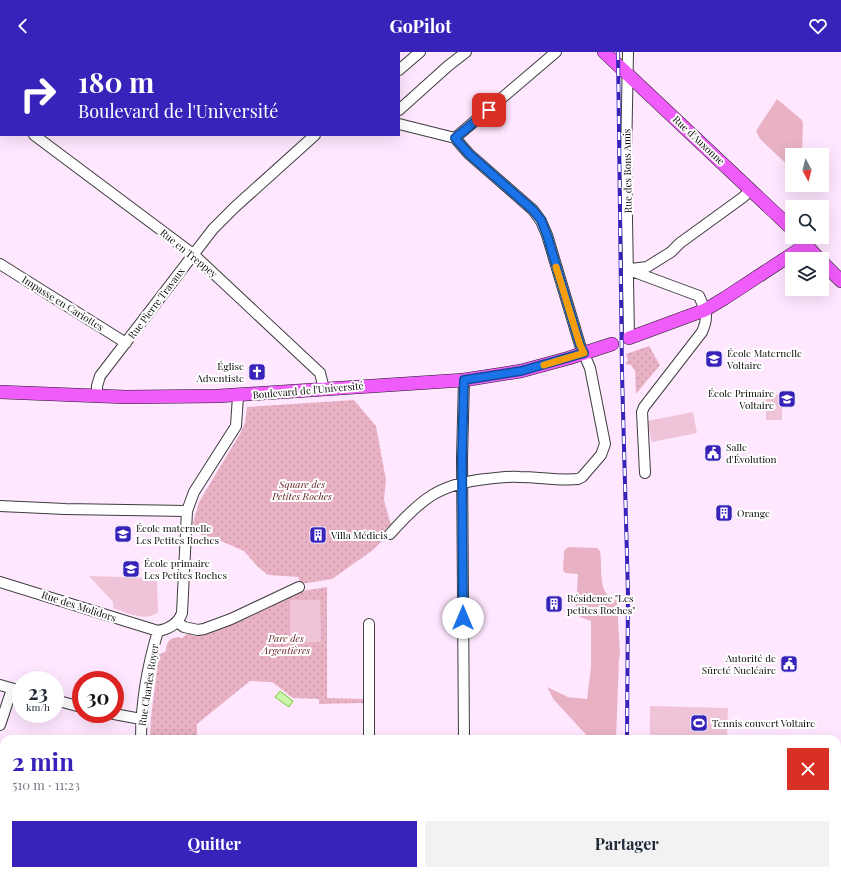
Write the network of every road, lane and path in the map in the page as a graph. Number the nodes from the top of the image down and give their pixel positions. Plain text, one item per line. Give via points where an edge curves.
1 (420, 52) edge
2 (466, 52) edge
3 (556, 52) edge
4 (604, 52) edge
5 (628, 52) edge
6 (400, 69) edge
7 (627, 72) junction
8 (400, 109) edge
9 (400, 124) edge
10 (35, 136) edge
11 (314, 136) edge
12 (455, 138) junction
13 (751, 190) junction
14 (785, 223) edge
15 (798, 244) edge
16 (805, 244) edge
17 (812, 252) edge
18 (193, 254) junction
19 (0, 264) edge
20 (829, 269) edge
21 (629, 270) junction
22 (841, 281) edge
23 (705, 310) junction
24 (629, 338) joint
25 (126, 343) junction
26 (612, 344) dead end
27 (584, 353) junction
28 (464, 380) junction
29 (324, 389) junction
30 (0, 392) edge
31 (97, 396) junction
32 (238, 396) junction
33 (645, 472) dead end
34 (462, 482) junction
35 (0, 506) edge
36 (187, 511) junction
37 (390, 534) dead end
38 (0, 582) edge
39 (299, 587) dead end
40 (177, 622) junction
41 (369, 624) dead end
42 (158, 631) junction
43 (0, 685) edge
44 (12, 689) edge
45 (12, 700) edge
46 (124, 716) edge
47 (141, 719) junction
48 (0, 725) edge
49 (141, 735) edge
50 (369, 735) edge
51 (464, 735) edge

1 - 6 street
2 - 8 street
3 - 12 street
4 - 7 main road, Rue d'Auxonne
5 - 7 street, Rue des Bons Amis
7 - 13 main road, Rue d'Auxonne
7 - 21 street, Rue des Bons Amis
9 - 12 street
10 - 18 street, Rue en Treppey
11 - 18 street, Rue Pierre Travaux via 235,207
12 - 27 street via 541,220
13 - 14 main road, Rue d'Auxonne
13 - 21 street via 680,242 671,252 647,267
15 - 23 main road via 731,294
16 - 17 main road
18 - 25 street, Rue Pierre Travaux
18 - 29 street, Rue en Treppey via 320,373
19 - 25 street, Impasse en Cariottes
20 - 22 main road
21 - 23 street via 699,296
21 - 24 street, Rue des Bons Amis
23 - 24 main road
23 - 33 street via 707,322 702,332 642,412
25 - 31 street, Rue Pierre Travaux via 100,376
26 - 27 main road, Boulevard de l'Université
27 - 28 main road, Boulevard de l'Université via 521,371
27 - 34 street via 590,368 605,444 601,455 582,477 509,477
28 - 29 main road, Boulevard de l'Université
28 - 34 street
29 - 32 main road, Boulevard de l'Université
30 - 31 main road, Boulevard de l'Université
31 - 32 main road, Boulevard de l'Université
32 - 36 street via 236,426 194,492
34 - 37 street via 426,498 408,513
34 - 51 street
35 - 36 street via 65,510
36 - 40 street via 182,613
38 - 42 street, Rue des Molidors
39 - 40 street via 204,629 184,627
40 - 42 street
41 - 50 street
42 - 47 street, Rue Charles Royer via 152,649
43 - 44 street
45 - 48 street
46 - 47 street
47 - 49 street, Rue Charles Royer

